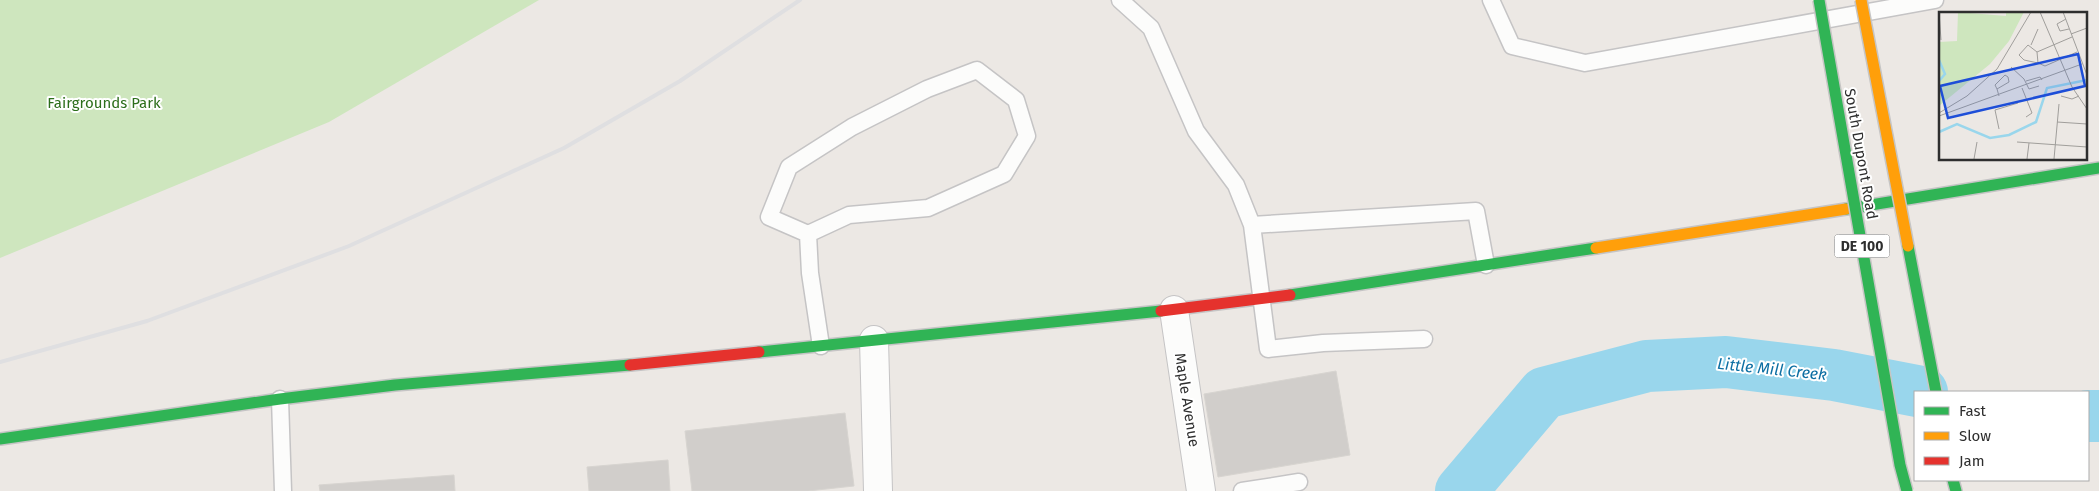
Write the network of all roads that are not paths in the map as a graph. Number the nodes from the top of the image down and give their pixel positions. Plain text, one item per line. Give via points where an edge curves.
1 (1120, 0) edge
2 (1491, 0) edge
3 (1819, 0) edge
4 (1861, 0) edge
5 (1935, 0) edge
6 (2099, 168) edge
7 (1252, 224) junction
8 (808, 234) junction
9 (1486, 265) junction
10 (1261, 299) junction
11 (1174, 310) junction
12 (1424, 339) dead end
13 (874, 340) junction
14 (821, 346) junction
15 (1936, 391) edge
16 (280, 399) junction
17 (0, 439) edge
18 (1299, 482) dead end
19 (283, 491) edge
20 (878, 491) edge
21 (1201, 491) edge
22 (1242, 491) edge
23 (1906, 491) edge

1 - 7 lane via 1151,28 1196,131 1236,185
2 - 5 lane via 1512,46 1585,63
3 - 23 street, South Dupont Road / DE 100, bridge
4 - 15 street, South Dupont Road / DE 100, bridge
6 - 9 street
7 - 9 lane via 1476,211
7 - 10 lane
8 - 8 lane via 850,215 928,208 1004,174 1026,136 1016,100 977,70 927,90 852,127 797,162 790,167 769,217
8 - 14 lane via 810,273
9 - 10 street
10 - 11 street
10 - 12 lane via 1268,349 1322,343
11 - 13 street
11 - 21 street, Maple Avenue
13 - 14 street
13 - 20 street
14 - 16 street via 396,385
16 - 17 street
16 - 19 lane
18 - 22 lane

